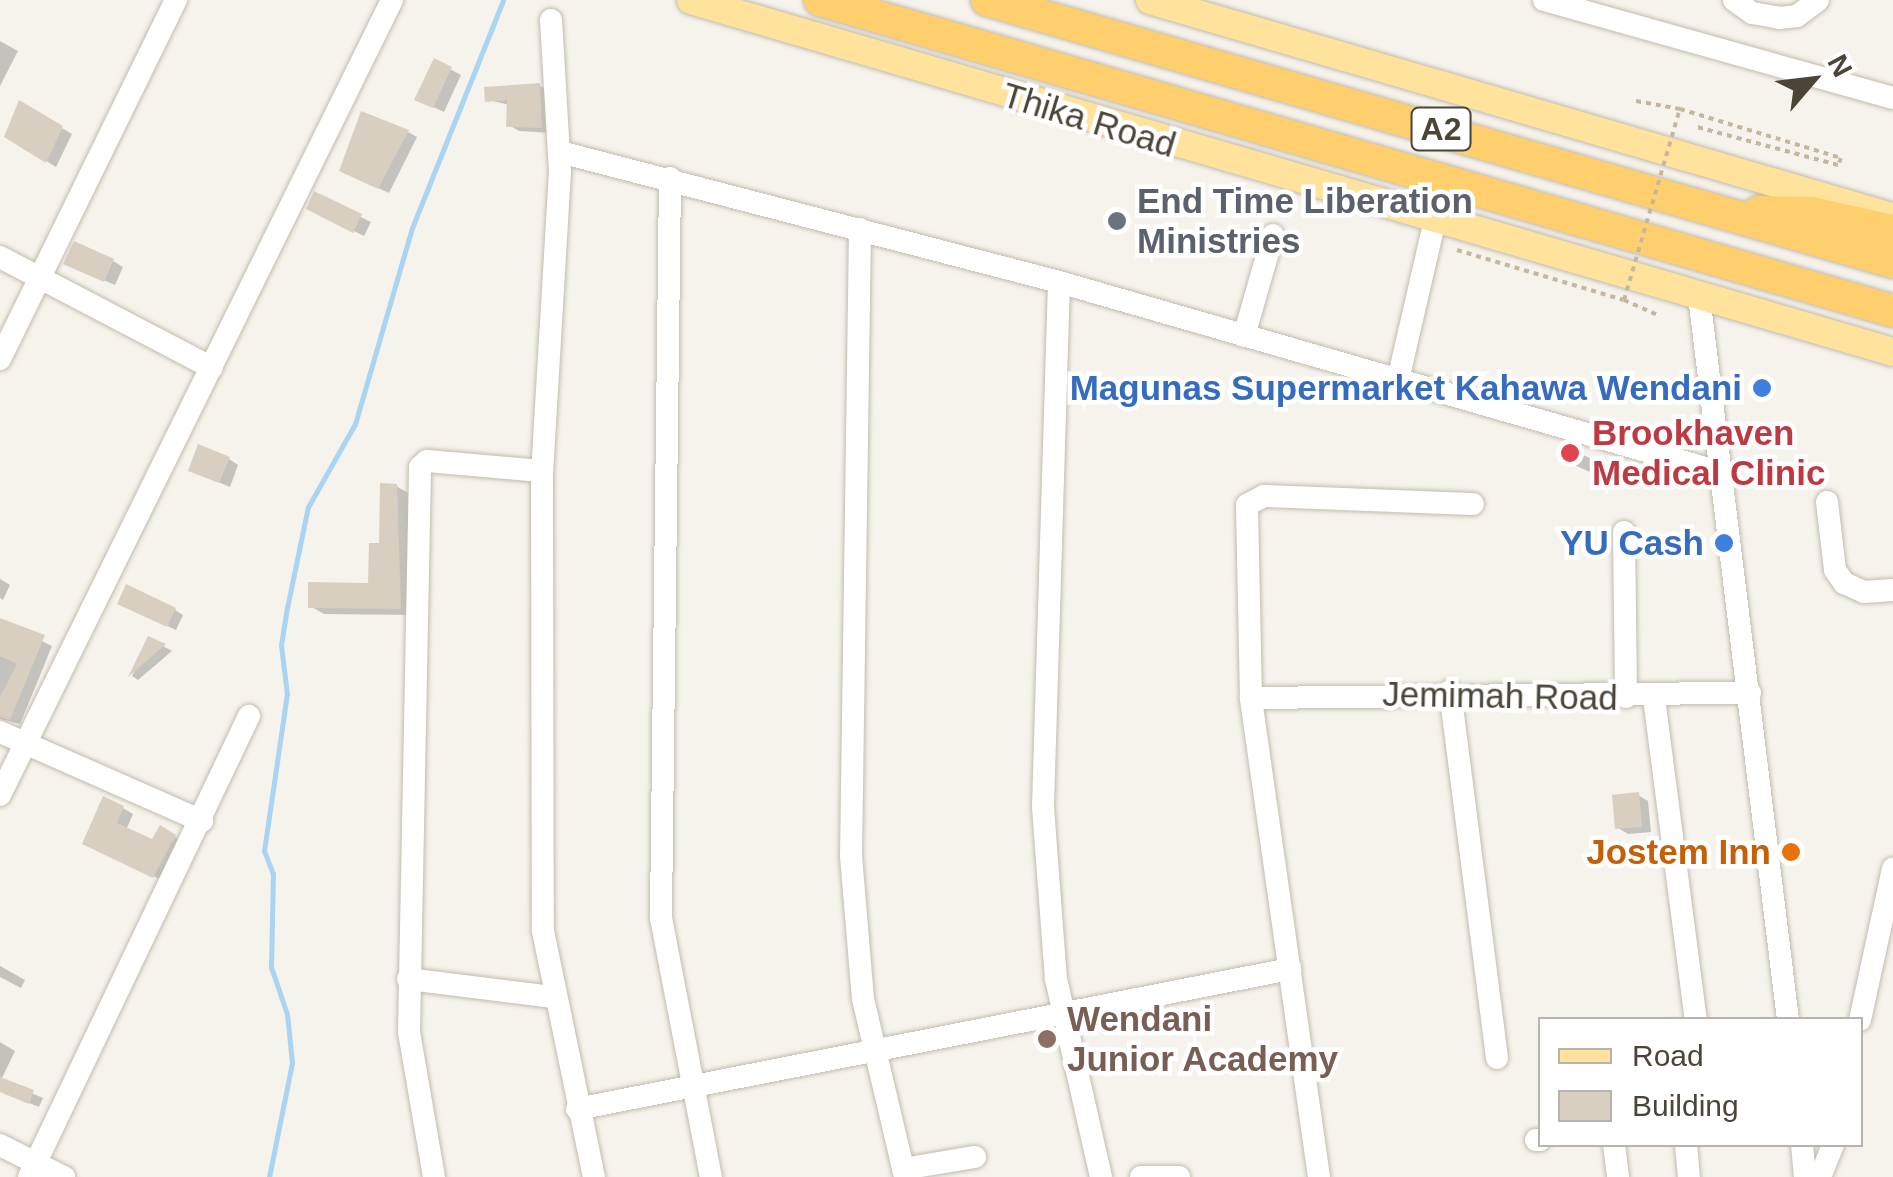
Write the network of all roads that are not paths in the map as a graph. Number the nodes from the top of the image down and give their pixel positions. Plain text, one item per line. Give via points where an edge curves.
1 (176, 0) edge
2 (392, 0) edge
3 (691, 0) edge
4 (820, 0) edge
5 (987, 0) edge
6 (1150, 0) edge
7 (1544, 0) edge
8 (1734, 0) edge
9 (1818, 0) edge
10 (551, 20) dead end
11 (1893, 98) edge
12 (560, 152) junction
13 (670, 178) junction
14 (1719, 212) junction
15 (1893, 218) edge
16 (1435, 220) junction
17 (860, 230) junction
18 (1893, 231) edge
19 (1273, 235) dead end
20 (0, 257) edge
21 (1893, 262) edge
22 (41, 277) junction
23 (1059, 282) junction
24 (1698, 296) junction
25 (1893, 311) edge
26 (1244, 336) junction
27 (1893, 352) edge
28 (0, 358) edge
29 (212, 368) junction
30 (1398, 380) junction
31 (542, 470) junction
32 (1719, 472) junction
33 (1827, 502) dead end
34 (1473, 504) dead end
35 (1624, 532) dead end
36 (1893, 590) edge
37 (1450, 691) junction
38 (1750, 693) junction
39 (1626, 697) junction
40 (1251, 698) junction
41 (1654, 698) junction
42 (249, 716) dead end
43 (0, 732) edge
44 (28, 743) junction
45 (0, 796) edge
46 (202, 821) junction
47 (1893, 869) edge
48 (1290, 970) junction
49 (408, 979) junction
50 (553, 997) junction
51 (1064, 1014) junction
52 (1696, 1017) edge
53 (1788, 1017) edge
54 (1861, 1017) edge
55 (874, 1053) junction
56 (1497, 1058) dead end
57 (690, 1086) junction
58 (576, 1109) junction
59 (0, 1145) edge
60 (1614, 1147) edge
61 (1686, 1147) edge
62 (1802, 1147) edge
63 (1832, 1147) edge
64 (975, 1158) dead end
65 (32, 1170) edge
66 (904, 1173) edge
67 (64, 1177) edge
68 (434, 1177) edge
69 (594, 1177) edge
70 (711, 1177) edge
71 (1101, 1177) edge
72 (1141, 1177) edge
73 (1179, 1177) edge
74 (1319, 1177) edge
75 (1618, 1177) edge
76 (1688, 1177) edge
77 (1805, 1177) edge
78 (1820, 1177) edge

1 - 22 street
2 - 29 street
3 - 16 main road, Thika Road
4 - 25 highway, Thika Road / A2
5 - 14 highway, A2
6 - 15 main road
7 - 11 street
8 - 9 street via 1752,13 1780,18 1797,16
10 - 12 street
12 - 13 street
12 - 31 street
13 - 17 street
13 - 57 street via 661,918
14 - 18 highway via 1811,212
14 - 21 highway, A2
16 - 24 main road, Thika Road
16 - 30 street
17 - 23 street
17 - 55 street via 861,420 848,754 856,923
19 - 26 street
20 - 22 street
22 - 28 street
22 - 29 street
23 - 26 street
23 - 51 street via 1043,807 1049,924
24 - 27 main road, Thika Road
24 - 32 street
26 - 30 street
29 - 44 street
30 - 32 street
31 - 49 street via 427,461 420,467
31 - 50 street via 543,931
32 - 38 street
33 - 36 street via 1836,570 1844,583 1864,592
34 - 40 street via 1252,498
35 - 39 street
37 - 39 street, Jemimah Road
37 - 40 street, Jemimah Road
37 - 56 street
38 - 41 street, Jemimah Road
38 - 53 street
39 - 41 street, Jemimah Road
40 - 48 street
41 - 52 street
42 - 46 street
43 - 44 street
44 - 45 street
44 - 46 street
46 - 65 street
47 - 54 street
48 - 51 street
48 - 74 street
49 - 50 street
49 - 68 street via 408,1032
50 - 58 street
51 - 55 street
51 - 71 street
55 - 57 street
55 - 66 street
57 - 58 street
57 - 70 street
58 - 69 street
59 - 65 street
60 - 75 street
61 - 76 street
62 - 77 street
63 - 78 street
64 - 66 street
65 - 67 street
72 - 73 street

